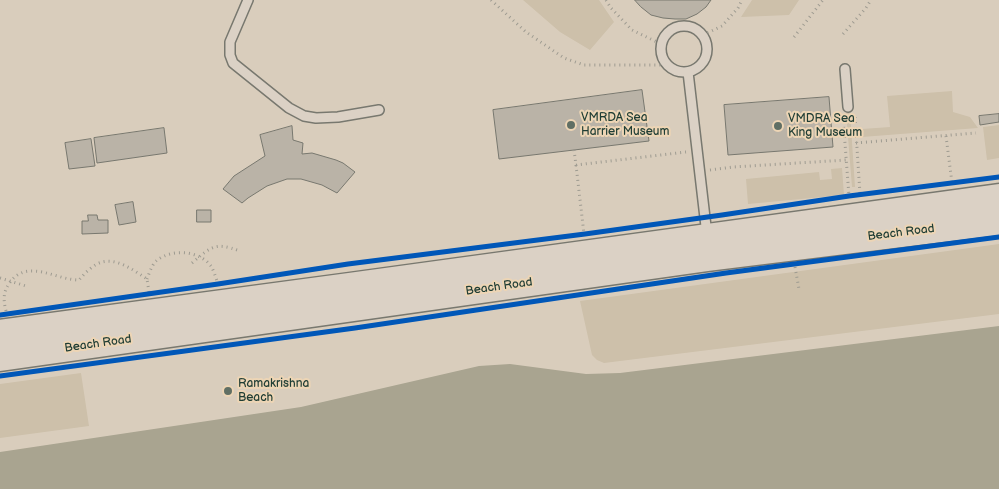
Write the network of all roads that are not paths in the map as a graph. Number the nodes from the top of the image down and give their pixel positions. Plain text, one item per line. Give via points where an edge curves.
1 (248, 0) edge
2 (844, 69) dead end
3 (688, 72) junction
4 (848, 107) dead end
5 (379, 110) dead end
6 (999, 198) edge
7 (999, 221) edge
8 (708, 248) junction
9 (364, 296) junction
10 (6, 319) edge
11 (0, 358) edge

1 - 5 lane via 230,42 233,63 289,108 304,116 323,118
2 - 4 lane
3 - 3 lane via 696,69 706,58 706,42 697,30 676,27 664,37 662,58 673,70
3 - 8 lane
6 - 8 main road, Beach Road
7 - 8 main road, Beach Road
8 - 9 main road, Beach Road
9 - 10 main road, Beach Road
9 - 11 main road, Beach Road

